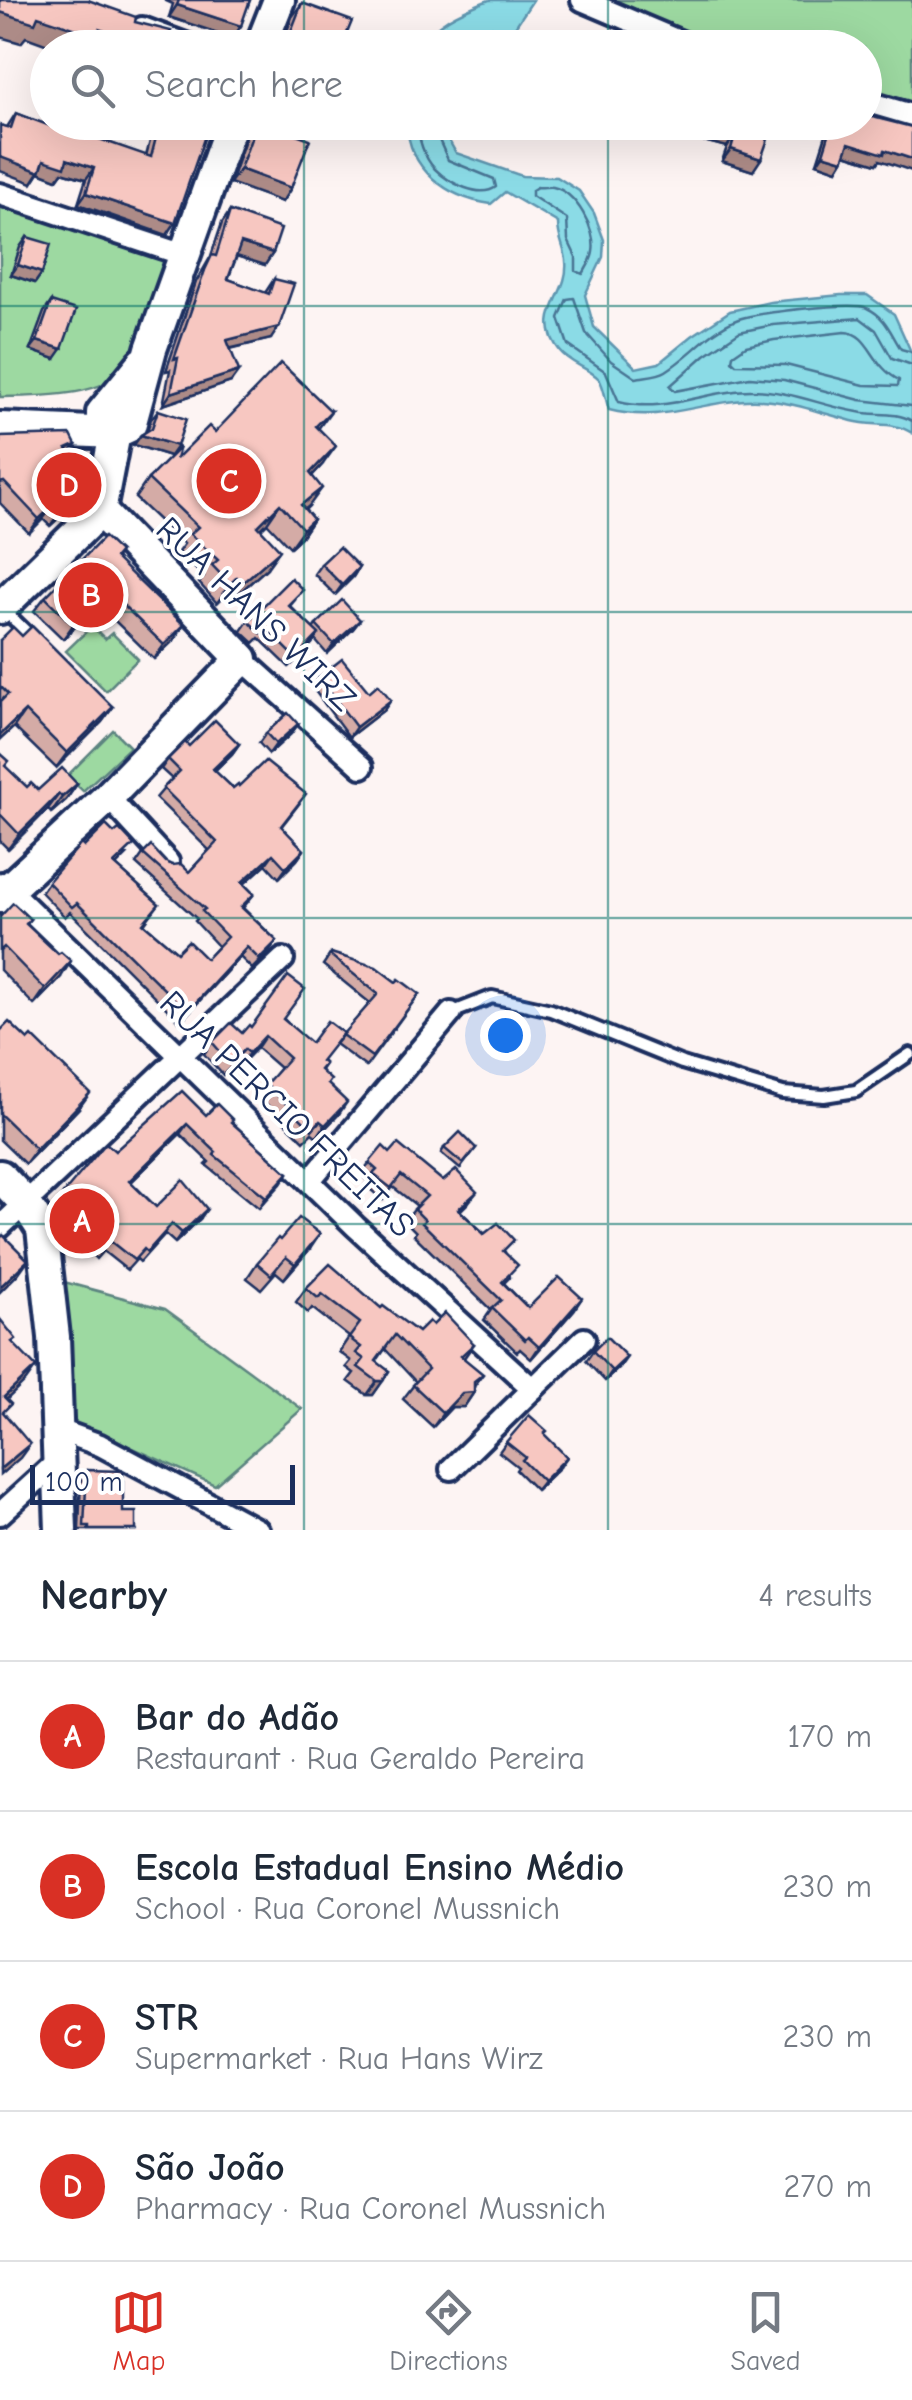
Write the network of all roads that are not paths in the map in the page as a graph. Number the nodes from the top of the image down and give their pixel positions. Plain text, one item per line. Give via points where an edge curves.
1 (278, 0) edge
2 (582, 0) edge
3 (129, 24) edge
4 (146, 30) edge
5 (267, 30) edge
6 (652, 30) edge
7 (882, 106) edge
8 (912, 115) edge
9 (226, 140) edge
10 (0, 194) edge
11 (184, 256) junction
12 (114, 420) junction
13 (11, 428) edge
14 (73, 432) junction
15 (110, 469) junction
16 (100, 512) junction
17 (0, 607) edge
18 (40, 645) edge
19 (242, 659) junction
20 (362, 768) dead end
21 (108, 797) junction
22 (168, 862) edge
23 (3, 889) edge
24 (284, 958) dead end
25 (450, 1013) joint
26 (910, 1054) edge
27 (180, 1057) junction
28 (0, 1176) edge
29 (310, 1180) junction
30 (26, 1204) junction
31 (0, 1227) edge
32 (584, 1338) dead end
33 (532, 1389) junction
34 (56, 1428) junction
35 (58, 1461) junction
36 (451, 1469) dead end
37 (0, 1514) edge
38 (61, 1530) edge
39 (258, 1530) edge

1 - 5 main road
2 - 6 street
3 - 4 street
7 - 8 street
9 - 11 main road
10 - 11 street
11 - 12 main road via 151,348
12 - 13 main road
12 - 14 main road
12 - 15 main road
13 - 14 main road
14 - 15 main road via 99,446
15 - 16 main road
16 - 17 main road
16 - 19 main road, RUA HANS WIRZ
17 - 18 lane
19 - 20 street, RUA HANS WIRZ
19 - 21 main road
21 - 22 street
21 - 23 main road
23 - 27 street, RUA PERCIO FREITAS
24 - 27 street
25 - 26 lane via 492,997 551,1010 682,1063 784,1093 856,1091
25 - 29 street
27 - 29 street, RUA PERCIO FREITAS
27 - 30 street
28 - 30 main road
29 - 33 street, RUA PERCIO FREITAS
30 - 31 street
30 - 34 main road via 46,1249
32 - 33 street
33 - 36 street
34 - 35 main road
34 - 39 street
35 - 37 street
35 - 38 main road

